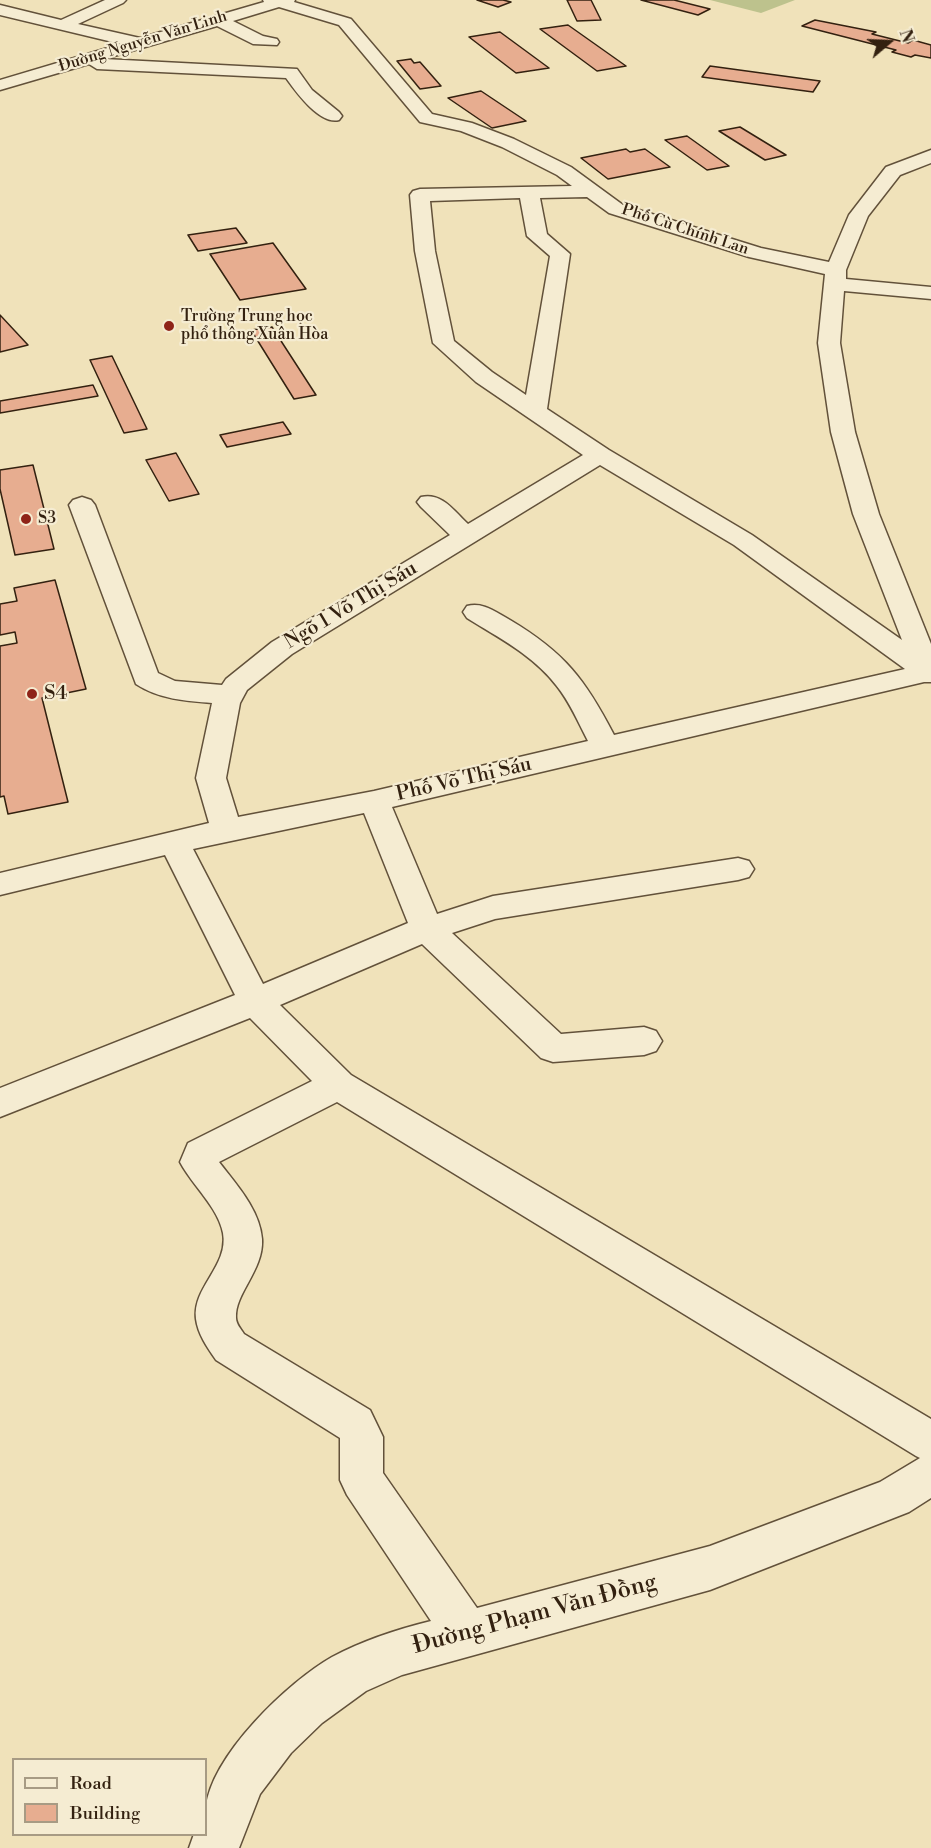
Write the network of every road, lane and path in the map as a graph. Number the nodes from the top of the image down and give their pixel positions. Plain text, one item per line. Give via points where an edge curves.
1 (36, 0) edge
2 (118, 0) edge
3 (278, 1) edge
4 (3, 11) edge
5 (218, 20) junction
6 (63, 25) junction
7 (271, 42) dead end
8 (139, 43) junction
9 (71, 63) junction
10 (0, 85) edge
11 (333, 116) dead end
12 (931, 156) edge
13 (594, 191) junction
14 (529, 194) junction
15 (837, 269) junction
16 (931, 292) edge
17 (535, 411) junction
18 (600, 455) junction
19 (430, 502) dead end
20 (82, 505) dead end
21 (466, 536) junction
22 (477, 612) dead end
23 (929, 676) edge
24 (230, 695) junction
25 (606, 747) junction
26 (374, 801) junction
27 (226, 830) junction
28 (174, 843) junction
29 (738, 869) dead end
30 (0, 884) edge
31 (427, 929) junction
32 (255, 1001) junction
33 (644, 1041) dead end
34 (338, 1085) junction
35 (0, 1103) edge
36 (931, 1442) edge
37 (931, 1474) edge
38 (467, 1634) junction
39 (214, 1848) edge

1 - 4 street
2 - 6 street
3 - 5 street, Đường Nguyễn Văn Linh
3 - 13 street, Phố Cù Chính Lan via 345,22 426,118 466,127 508,143
4 - 6 street
5 - 7 street
5 - 8 street, Đường Nguyễn Văn Linh
6 - 8 street
8 - 9 street, Đường Nguyễn Văn Linh
9 - 10 street, Đường Nguyễn Văn Linh
9 - 11 street via 282,72 296,77 306,94
12 - 15 street via 893,171 859,215
13 - 14 street
13 - 15 street, Phố Cù Chính Lan via 616,209 684,232 756,253
14 - 17 street via 537,236 560,254
14 - 17 street via 420,195 420,213 444,343
15 - 16 street
15 - 23 street via 829,343 843,432 866,514
17 - 18 street
18 - 21 street, Ngõ 1 Võ Thị Sáu
18 - 23 street via 743,540
19 - 21 street
20 - 24 street via 146,678 167,688
21 - 24 street, Ngõ 1 Võ Thị Sáu via 282,648 236,685
22 - 25 street via 533,648 561,672
23 - 25 street, Phố Võ Thị Sáu
24 - 27 street, Ngõ 1 Võ Thị Sáu via 211,778
25 - 26 street, Phố Võ Thị Sáu
26 - 27 street, Phố Võ Thị Sáu
26 - 31 street
27 - 28 street, Phố Võ Thị Sáu
28 - 30 street, Phố Võ Thị Sáu
28 - 32 street
29 - 31 street via 501,907
31 - 32 street
31 - 33 street via 553,1048
32 - 34 street
32 - 35 street
34 - 36 street
34 - 38 street via 201,1154 199,1162 236,1217 243,1242 240,1260 215,1310 215,1322 230,1347 356,1424 364,1443 362,1480
37 - 38 street, Đường Phạm Văn Đồng via 894,1497 710,1568
38 - 39 street, Đường Phạm Văn Đồng via 401,1652 349,1674 305,1706 274,1736 241,1778

